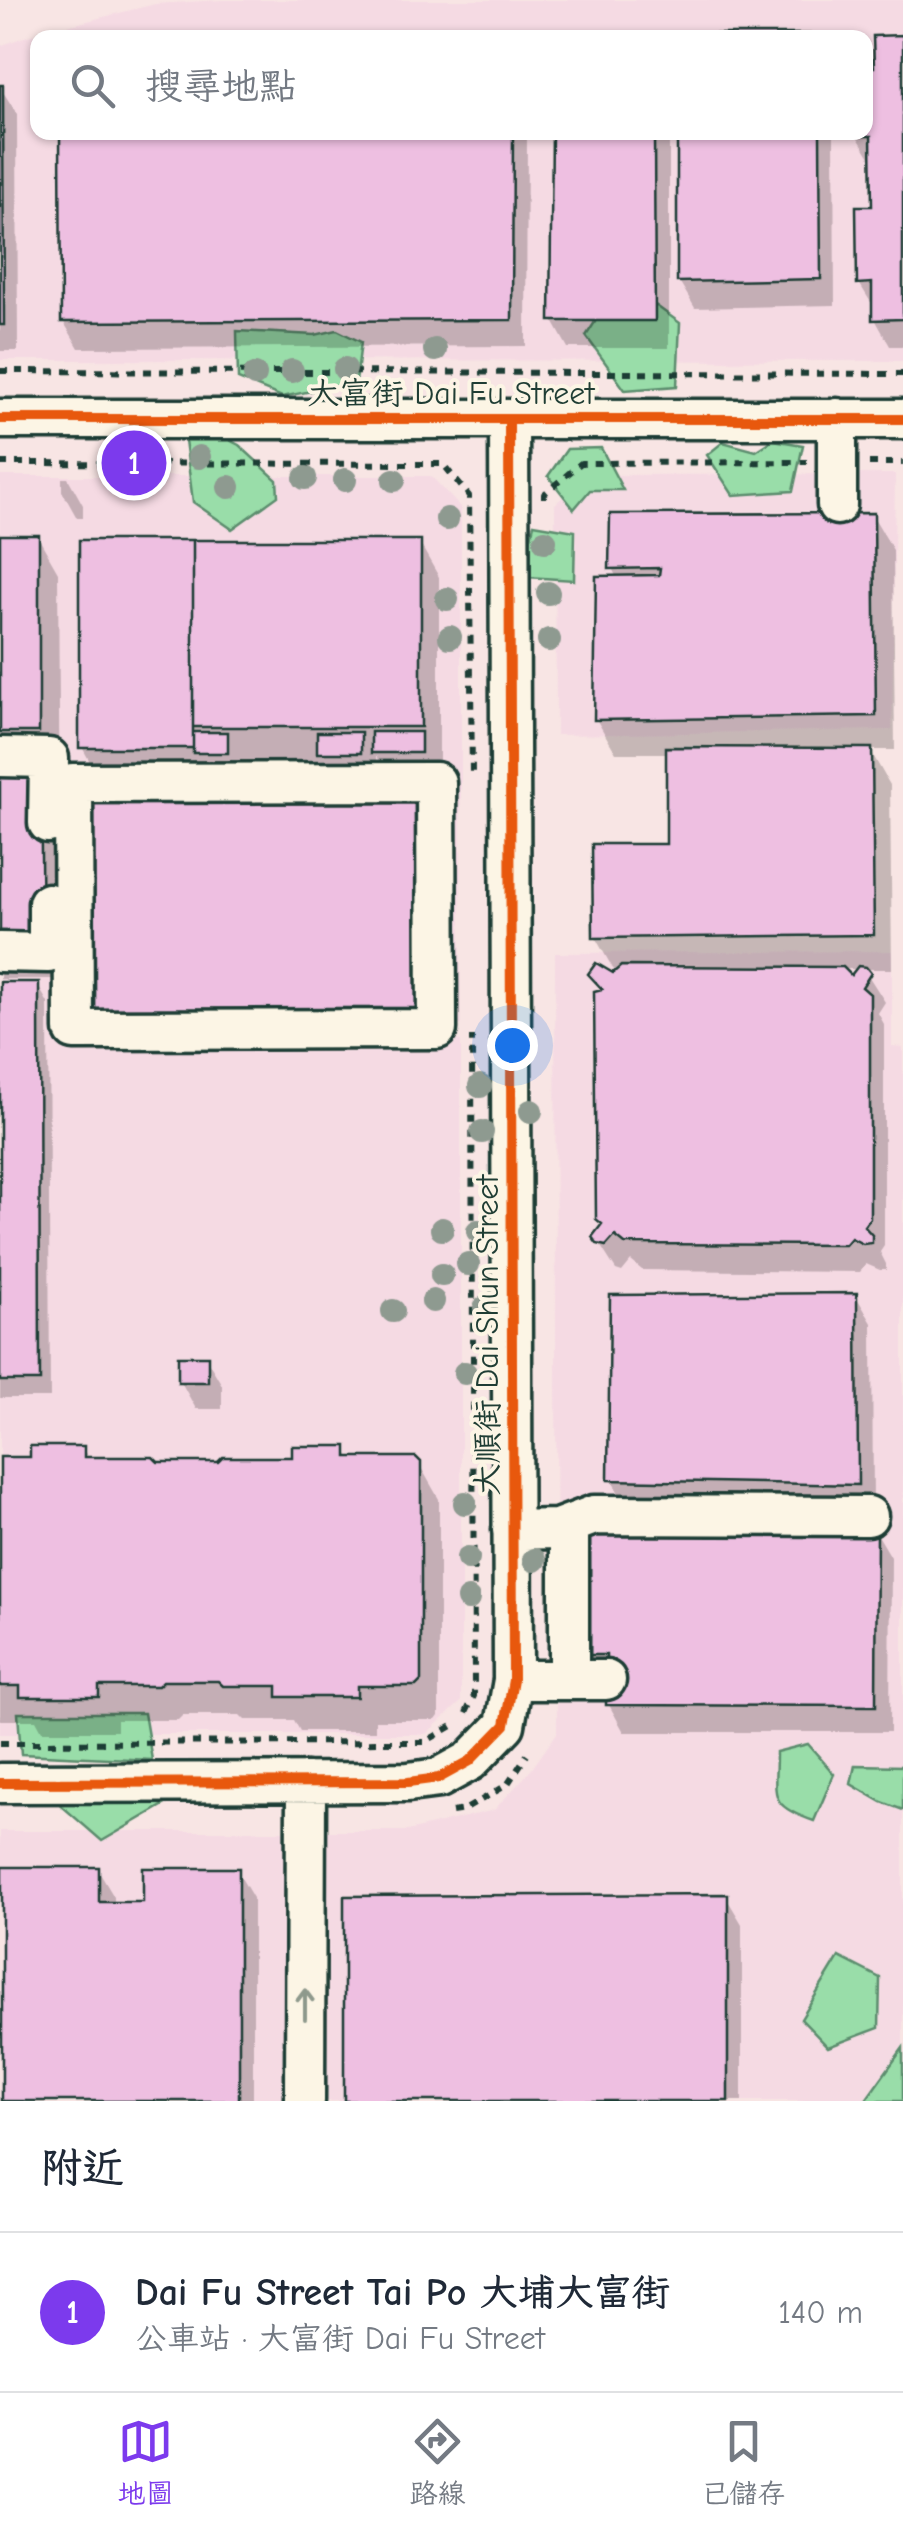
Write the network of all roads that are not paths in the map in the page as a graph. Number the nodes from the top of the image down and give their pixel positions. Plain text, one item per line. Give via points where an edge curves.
1 (0, 418) edge
2 (837, 418) junction
3 (903, 419) edge
4 (509, 420) junction
5 (837, 505) dead end
6 (0, 758) edge
7 (72, 783) joint
8 (0, 952) edge
9 (868, 1516) dead end
10 (568, 1524) junction
11 (512, 1530) junction
12 (512, 1680) junction
13 (0, 1782) edge
14 (306, 1782) junction
15 (305, 2101) edge

1 - 4 street, 大富街 Dai Fu Street
2 - 3 street, 大富街 Dai Fu Street
2 - 4 street, 大富街 Dai Fu Street
2 - 5 street
4 - 11 street, 大順街 Dai Shun Street
6 - 8 street via 49,758 49,797 48,952
7 - 7 street via 74,1030 437,1029 436,782
9 - 10 street via 594,1516
10 - 11 street
10 - 12 street via 588,1680
11 - 12 street, 大順街 Dai Shun Street
12 - 14 street, 大順街 Dai Shun Street via 505,1725 470,1761 439,1778
13 - 14 street, 大順街 Dai Shun Street
15 -> 14 street

